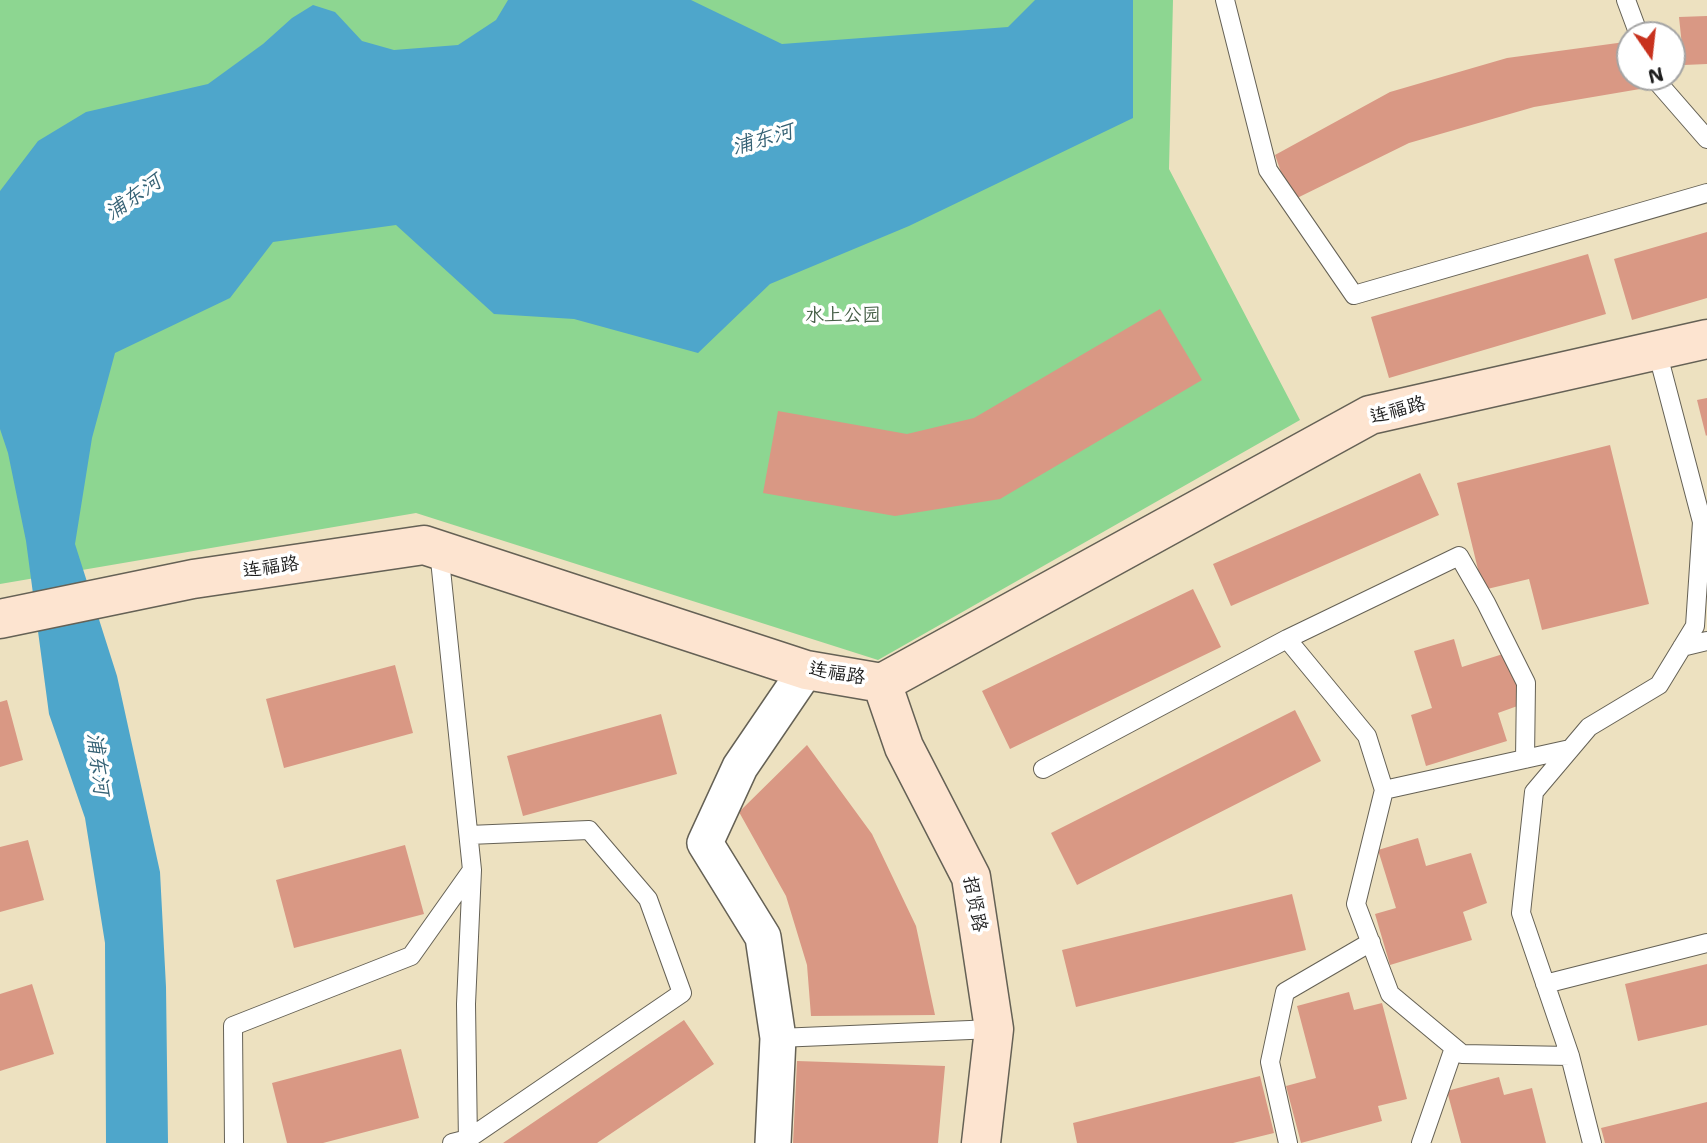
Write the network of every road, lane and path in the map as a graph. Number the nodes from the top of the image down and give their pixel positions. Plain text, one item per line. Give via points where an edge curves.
1 (1225, 0) edge
2 (1626, 0) edge
3 (1634, 21) edge
4 (1665, 91) edge
5 (1707, 139) edge
6 (1707, 193) edge
7 (1707, 339) edge
8 (1657, 351) junction
9 (1704, 522) edge
10 (439, 550) junction
11 (0, 619) edge
12 (1287, 639) junction
13 (1707, 641) edge
14 (1682, 647) junction
15 (806, 670) junction
16 (882, 683) junction
17 (1570, 749) junction
18 (1525, 759) junction
19 (1043, 769) dead end
20 (1384, 790) junction
21 (469, 835) junction
22 (472, 870) junction
23 (1370, 942) junction
24 (1707, 943) edge
25 (1545, 984) junction
26 (995, 1029) junction
27 (778, 1038) junction
28 (1454, 1048) junction
29 (1570, 1056) junction
30 (463, 1141) edge
31 (234, 1143) edge
32 (773, 1143) edge
33 (981, 1143) edge
34 (1288, 1143) edge
35 (1421, 1143) edge
36 (1592, 1143) edge

1 - 6 lane via 1268,170 1354,295
2 - 3 lane
4 - 5 lane
7 - 8 street, 连福路
8 - 9 lane
8 - 16 street, 连福路 via 1370,415
9 - 14 lane via 1695,626
10 - 11 street, 连福路 via 424,545 193,579
10 - 15 street, 连福路
10 - 21 lane
12 - 18 lane via 1459,556 1526,683
12 - 19 lane
12 - 20 lane via 1367,736
13 - 14 lane
14 - 17 lane via 1659,685 1589,727
15 - 16 street, 连福路
15 - 27 street via 740,767 705,843 763,937
16 - 26 street, 招贤路 via 904,747 971,877
17 - 18 lane
17 - 25 lane via 1534,792 1521,913
18 - 20 lane
20 - 23 lane via 1356,904
21 - 22 lane
21 - 30 lane via 589,830 648,899 682,993
22 - 30 lane
22 - 31 lane via 411,956 233,1026
23 - 28 lane via 1390,994
23 - 34 lane via 1285,992 1270,1062
24 - 25 lane
25 - 29 lane
26 - 27 lane
26 - 33 street, 招贤路
27 - 32 street
28 - 29 lane via 1462,1054
28 - 35 lane
29 - 36 lane

